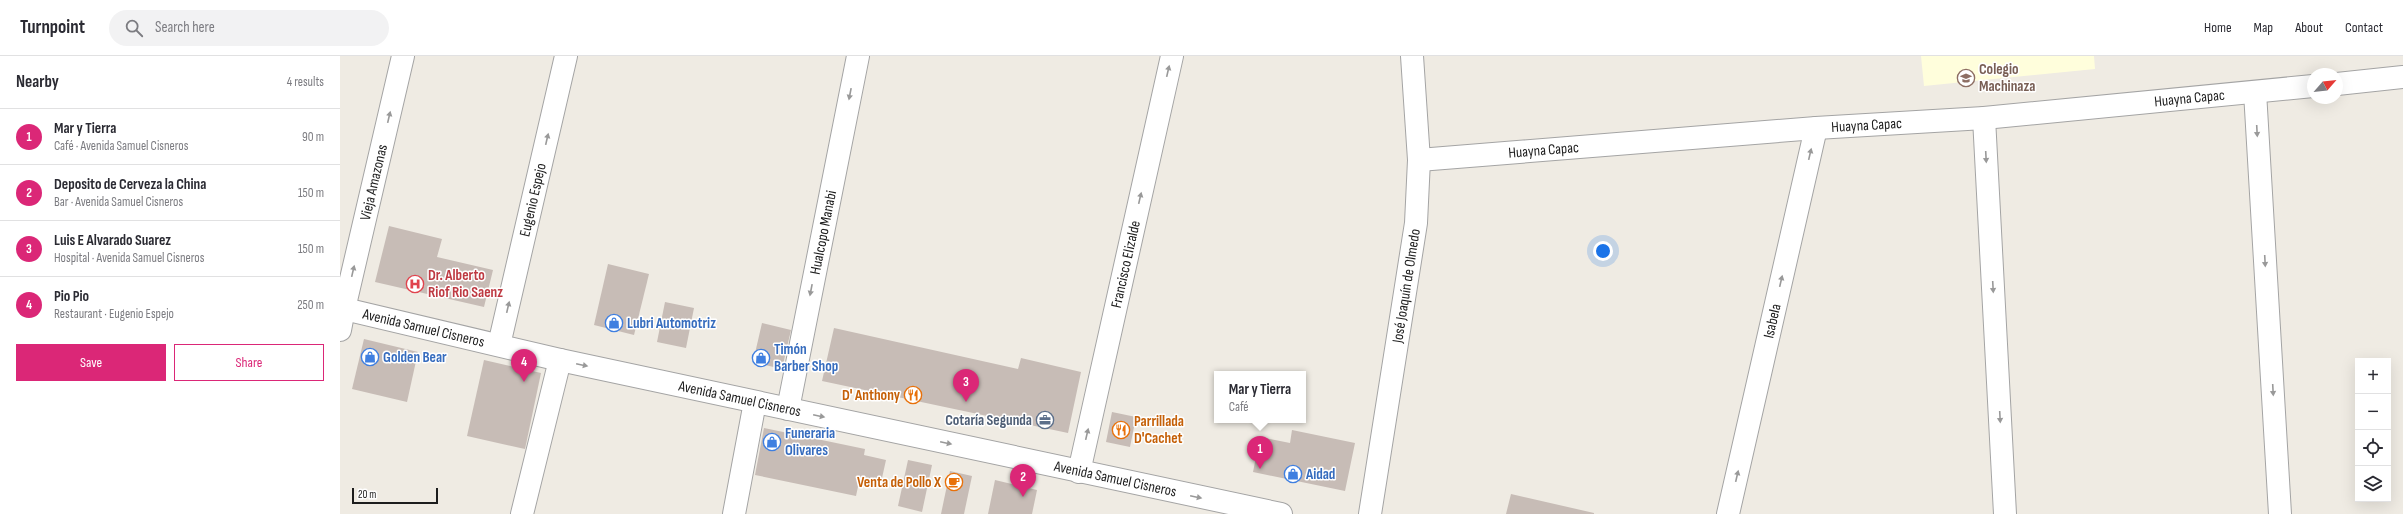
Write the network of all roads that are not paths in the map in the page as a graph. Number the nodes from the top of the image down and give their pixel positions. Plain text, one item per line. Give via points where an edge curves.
1 (403, 56) edge
2 (566, 56) edge
3 (858, 56) edge
4 (1172, 56) edge
5 (1412, 56) edge
6 (2403, 77) edge
7 (2343, 83) edge
8 (2307, 87) edge
9 (2255, 92) junction
10 (1984, 118) junction
11 (1816, 128) junction
12 (1419, 160) junction
13 (341, 316) edge
14 (499, 345) junction
15 (560, 360) junction
16 (755, 402) junction
17 (788, 409) junction
18 (1079, 472) junction
19 (522, 514) edge
20 (734, 514) edge
21 (1281, 514) edge
22 (1370, 514) edge
23 (1728, 514) edge
24 (2005, 514) edge
25 (2280, 514) edge

13 -> 1 street, Vieja Amazonas
14 -> 2 street, Eugenio Espejo
3 -> 17 street, Hualcopo Manabi
18 -> 4 street, Francisco Elizalde
5 - 12 street, José Joaquín de Olmedo
6 - 7 street
8 - 9 street, Huayna Capac
9 - 10 street, Huayna Capac
9 -> 25 street
10 - 11 street, Huayna Capac
10 -> 24 street
11 - 12 street, Huayna Capac
23 -> 11 street, Isabela
12 - 22 street, José Joaquín de Olmedo via 1416,223
13 - 14 street, Avenida Samuel Cisneros
14 - 15 street, Avenida Samuel Cisneros
15 -> 16 street, Avenida Samuel Cisneros
15 - 19 street
16 - 17 street, Avenida Samuel Cisneros
16 - 20 street
17 -> 18 street, Avenida Samuel Cisneros
18 -> 21 street, Avenida Samuel Cisneros

